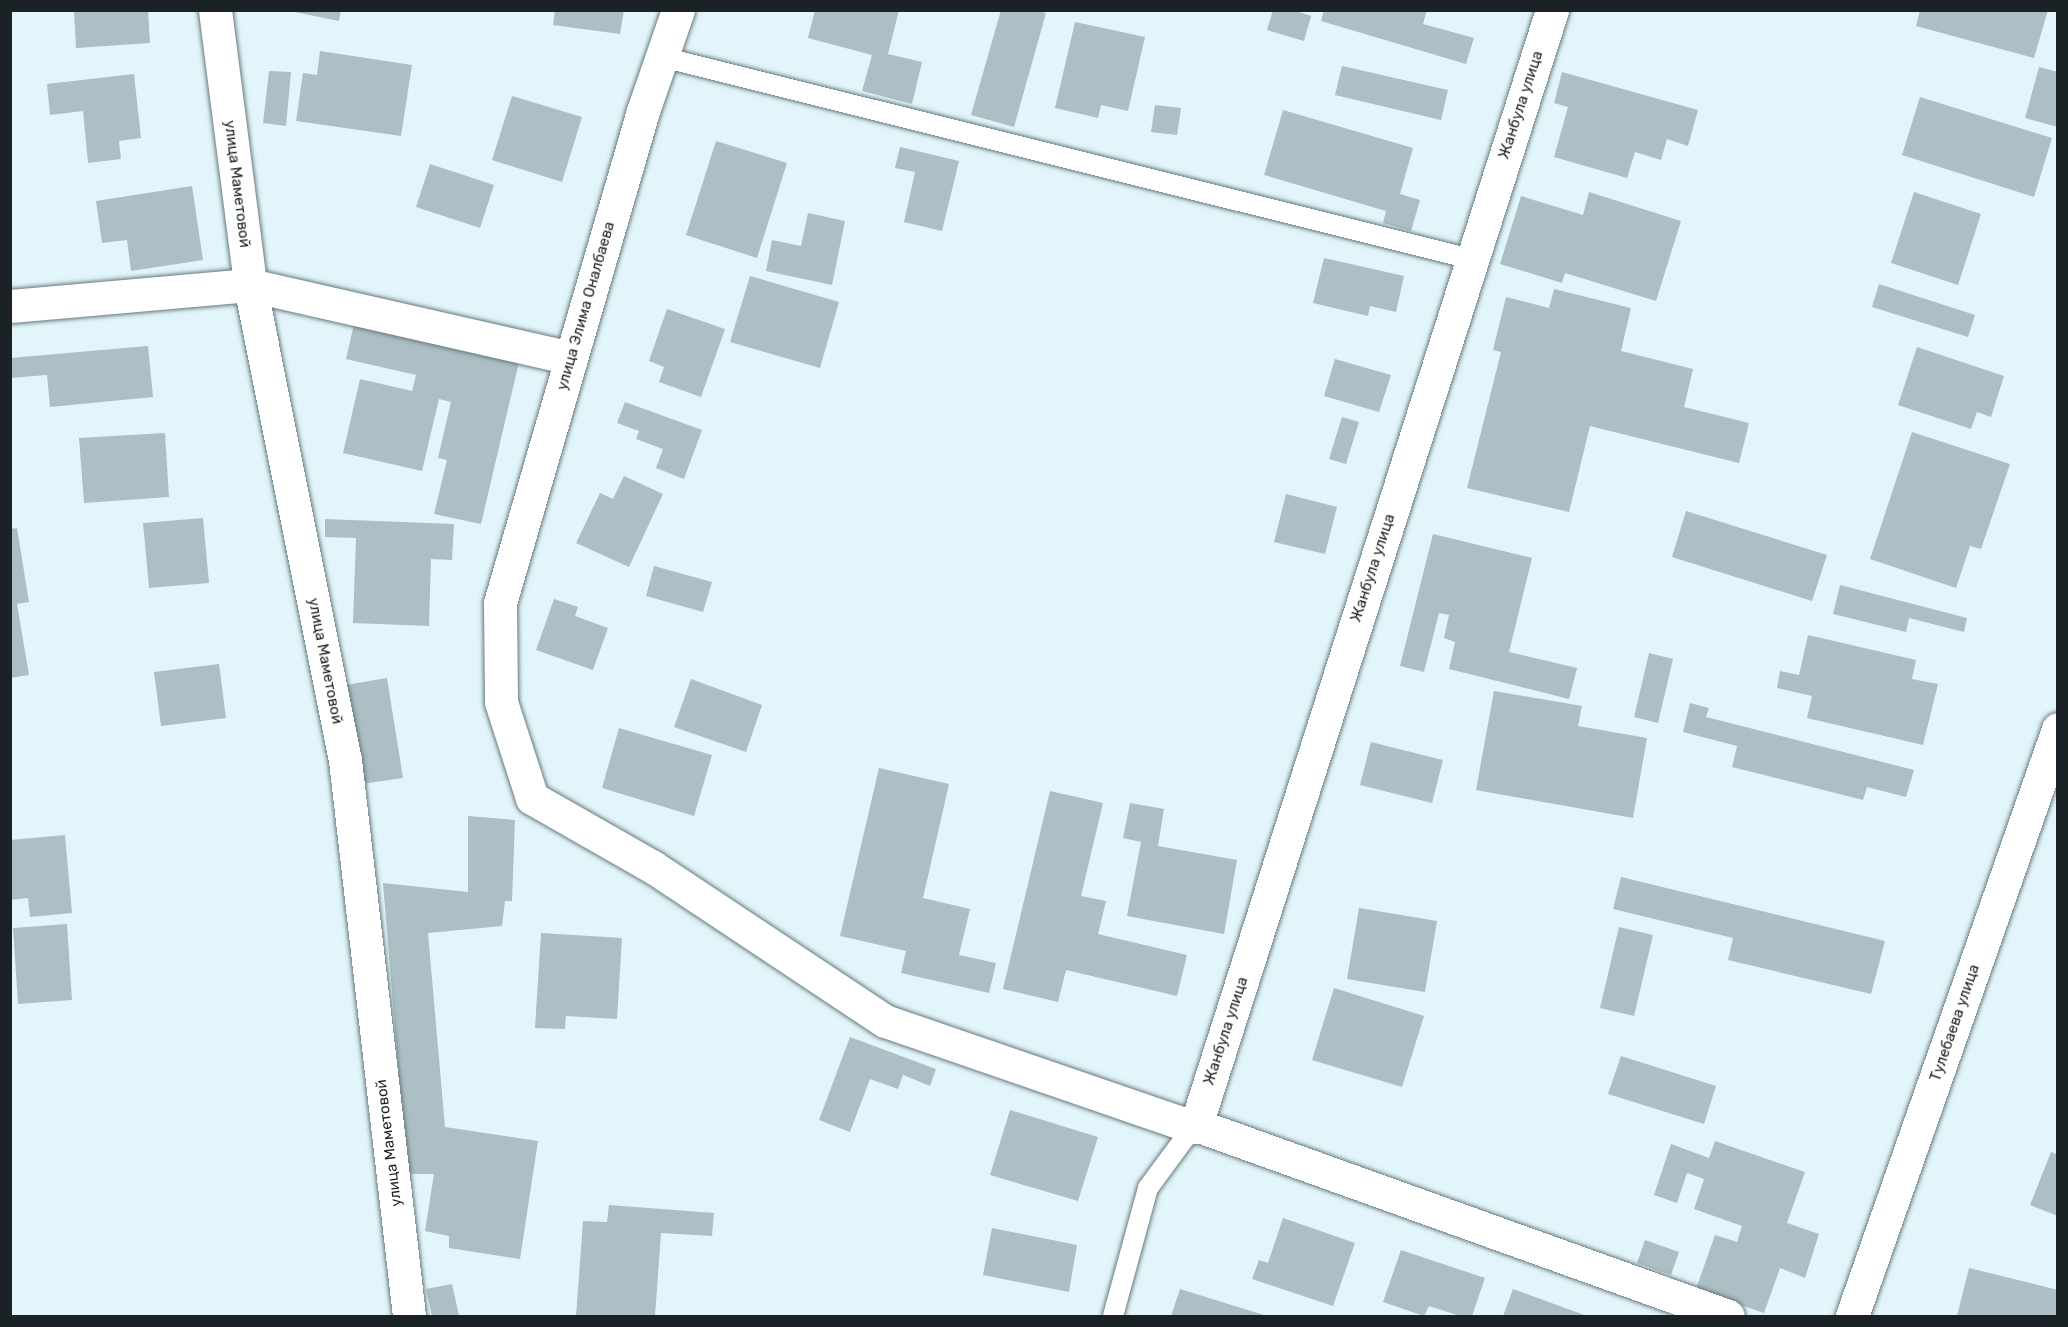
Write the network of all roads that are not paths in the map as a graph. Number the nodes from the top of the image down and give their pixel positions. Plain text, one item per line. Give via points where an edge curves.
1 (215, 10) edge
2 (678, 10) edge
3 (1552, 10) edge
4 (662, 57) junction
5 (1471, 259) junction
6 (250, 285) junction
7 (10, 306) edge
8 (571, 358) junction
9 (2058, 729) edge
10 (1194, 1126) junction
11 (409, 1317) edge
12 (1113, 1317) edge
13 (1728, 1317) edge
14 (1852, 1317) edge

1 - 6 street, улица Маметовой
2 - 4 street, улица Элима Оналбаева
3 - 5 street, Жанбула улица
4 - 5 lane
4 - 8 street, улица Элима Оналбаева
5 - 10 street, Жанбула улица
6 - 7 street
6 - 8 street
6 - 11 street, улица Маметовой via 345,760
8 - 10 street, улица Элима Оналбаева via 500,603 501,702 532,798 653,867 885,1021
9 - 14 street, Тулебаева улица
10 - 12 lane via 1148,1188
10 - 13 street, улица Элима Оналбаева

